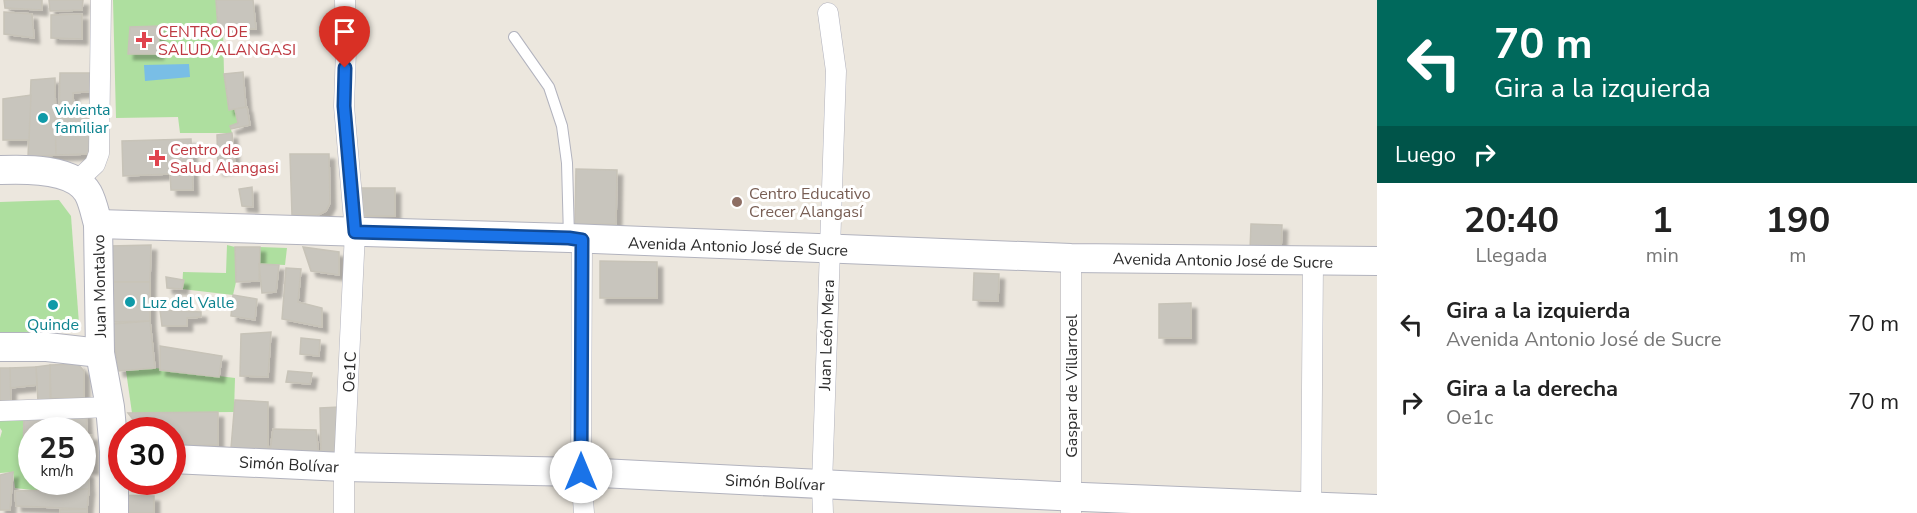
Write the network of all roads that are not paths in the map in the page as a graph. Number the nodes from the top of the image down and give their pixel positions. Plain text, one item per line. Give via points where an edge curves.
1 (101, 0) edge
2 (345, 0) edge
3 (828, 13) dead end
4 (514, 37) dead end
5 (0, 170) edge
6 (77, 181) junction
7 (98, 224) junction
8 (355, 232) junction
9 (575, 239) junction
10 (828, 249) junction
11 (1071, 258) junction
12 (1377, 261) edge
13 (1312, 262) junction
14 (0, 347) edge
15 (100, 352) junction
16 (110, 407) junction
17 (0, 411) edge
18 (112, 417) edge
19 (186, 460) edge
20 (344, 467) junction
21 (581, 472) junction
22 (822, 485) junction
23 (115, 495) edge
24 (1071, 505) edge
25 (1311, 509) edge
26 (1377, 509) edge
27 (114, 513) edge
28 (344, 513) edge
29 (584, 513) edge
30 (823, 513) edge

1 - 6 street via 99,153 95,164
2 - 8 street via 344,106
3 - 10 street, Juan León Mera via 836,71
4 - 9 lane via 549,87 562,126
5 - 6 street via 26,169
6 - 7 street, Juan Montalvo via 87,191
7 - 8 street, Avenida Antonio José de Sucre
7 - 15 street, Juan Montalvo
8 - 9 street, Avenida Antonio José de Sucre
8 - 20 street, Oe1C
9 - 10 street, Avenida Antonio José de Sucre
9 - 21 street
10 - 11 street, Avenida Antonio José de Sucre
10 - 22 street, Juan León Mera
11 - 13 street, Avenida Antonio José de Sucre
11 - 24 street, Gaspar de Villarroel
12 - 13 street, Avenida Antonio José de Sucre
13 - 25 street
14 - 15 street
15 - 16 street, Juan Montalvo
16 - 17 street
16 - 18 street, Juan Montalvo
19 - 20 street, Simón Bolívar
20 - 21 street, Simón Bolívar
20 - 28 street, Oe1C
21 - 22 street, Simón Bolívar
21 - 29 street
22 - 24 street, Simón Bolívar
22 - 30 street, Juan León Mera
23 - 27 street, Juan Montalvo
24 - 25 street, Simón Bolívar
25 - 26 street, Simón Bolívar

